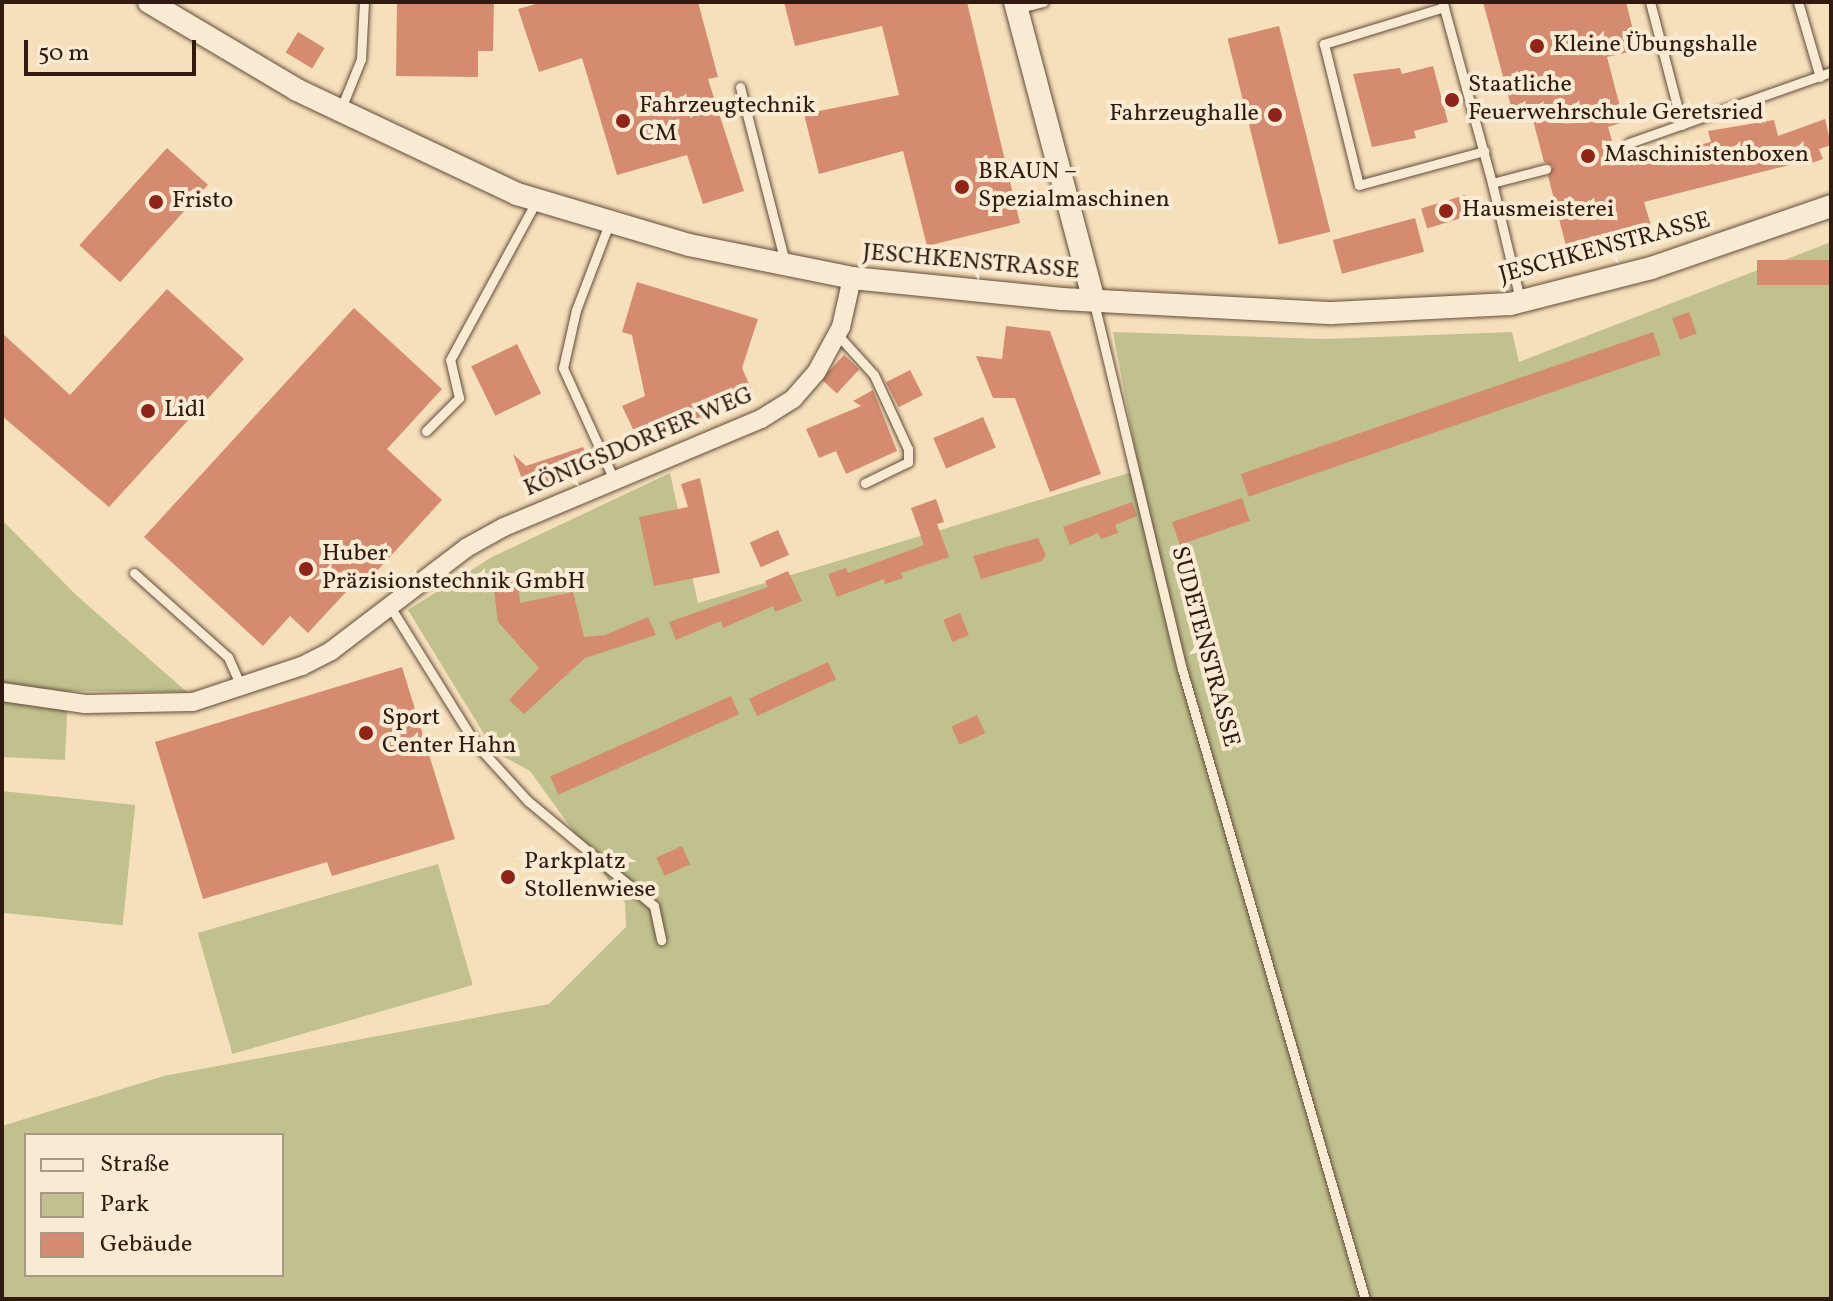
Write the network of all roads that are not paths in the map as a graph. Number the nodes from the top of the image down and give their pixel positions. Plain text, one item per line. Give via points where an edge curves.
1 (149, 2) edge
2 (364, 2) edge
3 (1043, 2) edge
4 (1650, 2) edge
5 (1798, 2) edge
6 (1016, 5) edge
7 (1444, 5) edge
8 (1831, 72) edge
9 (1820, 77) junction
10 (740, 87) dead end
11 (340, 111) junction
12 (1682, 125) junction
13 (1629, 143) dead end
14 (1484, 151) junction
15 (1546, 169) dead end
16 (1492, 183) junction
17 (537, 200) junction
18 (1831, 206) edge
19 (610, 221) junction
20 (786, 264) junction
21 (852, 278) junction
22 (1094, 300) junction
23 (1520, 302) junction
24 (837, 334) junction
25 (426, 431) dead end
26 (614, 480) junction
27 (865, 483) dead end
28 (134, 573) dead end
29 (389, 605) junction
30 (242, 689) junction
31 (2, 692) edge
32 (661, 940) dead end
33 (1365, 1299) edge

1 - 11 street, JESCHKENSTRASSE
2 - 11 lane via 361,59
3 - 6 lane
4 - 12 lane
5 - 9 lane
6 - 22 street, SUDETENSTRASSE
7 - 14 lane
7 - 14 lane via 1324,44 1359,185
8 - 9 lane
9 - 12 lane
10 - 20 lane
11 - 17 street, JESCHKENSTRASSE
12 - 13 lane
14 - 16 lane
15 - 16 lane
16 - 23 lane
17 - 19 street, JESCHKENSTRASSE
17 - 25 lane via 450,360 459,398
18 - 23 street, JESCHKENSTRASSE via 1651,268
19 - 20 street, JESCHKENSTRASSE
19 - 26 lane via 576,310 563,368
20 - 21 street, JESCHKENSTRASSE
21 - 22 street, JESCHKENSTRASSE
21 - 24 street, KÖNIGSDORFER WEG
22 - 23 street, JESCHKENSTRASSE via 1333,313
22 - 33 lane, SUDETENSTRASSE via 1182,669
24 - 26 street, KÖNIGSDORFER WEG via 816,373 793,399 761,419
24 - 27 lane via 874,375 908,449 908,462
26 - 29 street, KÖNIGSDORFER WEG via 491,534
28 - 30 lane via 228,657
29 - 30 street, KÖNIGSDORFER WEG via 331,651
29 - 32 lane via 475,743 528,801 654,906
30 - 31 street, KÖNIGSDORFER WEG via 193,702 85,704

